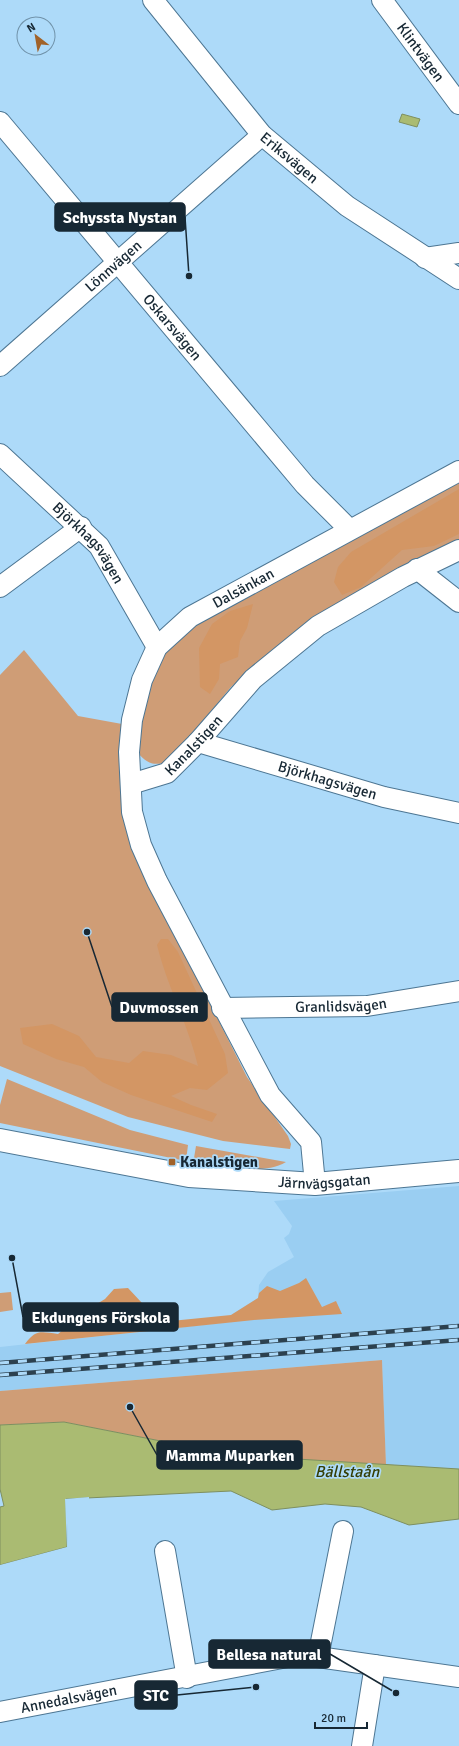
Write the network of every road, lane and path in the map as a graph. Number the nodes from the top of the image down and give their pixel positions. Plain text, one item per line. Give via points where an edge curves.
1 (153, 0) edge
2 (382, 0) edge
3 (459, 104) edge
4 (0, 122) edge
5 (262, 135) junction
6 (459, 253) edge
7 (425, 258) junction
8 (118, 263) junction
9 (459, 279) edge
10 (0, 366) edge
11 (0, 454) edge
12 (459, 471) edge
13 (81, 527) junction
14 (349, 529) junction
15 (459, 550) edge
16 (417, 569) junction
17 (0, 587) edge
18 (459, 602) edge
19 (157, 647) junction
20 (198, 742) junction
21 (130, 784) junction
22 (459, 813) edge
23 (459, 991) edge
24 (222, 1008) junction
25 (0, 1140) edge
26 (459, 1171) edge
27 (315, 1184) junction
28 (342, 1531) dead end
29 (165, 1552) dead end
30 (318, 1656) junction
31 (375, 1665) junction
32 (459, 1677) edge
33 (187, 1678) junction
34 (0, 1712) edge
35 (362, 1746) edge

1 - 5 street, Eriksvägen
2 - 3 street, Klintvägen
4 - 8 street, Oskarsvägen
5 - 7 street, Eriksvägen via 347,206
5 - 8 street, Lönnvägen
6 - 7 street
7 - 9 street, Eriksvägen
8 - 10 street, Lönnvägen
8 - 14 street, Oskarsvägen via 305,485
11 - 13 street, Björkhagsvägen
12 - 14 street, Dalsänkan
13 - 17 street
13 - 19 street, Björkhagsvägen via 99,546
14 - 19 street, Dalsänkan via 190,617
15 - 16 street, Kanalstigen
16 - 18 street
16 - 20 street, Kanalstigen via 318,626 253,679
19 - 21 street, Dalsänkan via 142,680 132,720
20 - 21 street, Kanalstigen via 168,773
20 - 22 street, Björkhagsvägen via 384,797
21 - 24 street via 132,812 141,845
23 - 24 street, Granlidsvägen via 367,1006
24 - 27 street via 270,1095 311,1142
25 - 27 street, Järnvägsgatan via 189,1176
26 - 27 street, Järnvägsgatan
28 - 30 street
29 - 33 street
30 - 31 street, Annedalsvägen
30 - 33 street, Annedalsvägen via 298,1655
31 - 32 street, Annedalsvägen
31 - 35 street
33 - 34 street, Annedalsvägen

